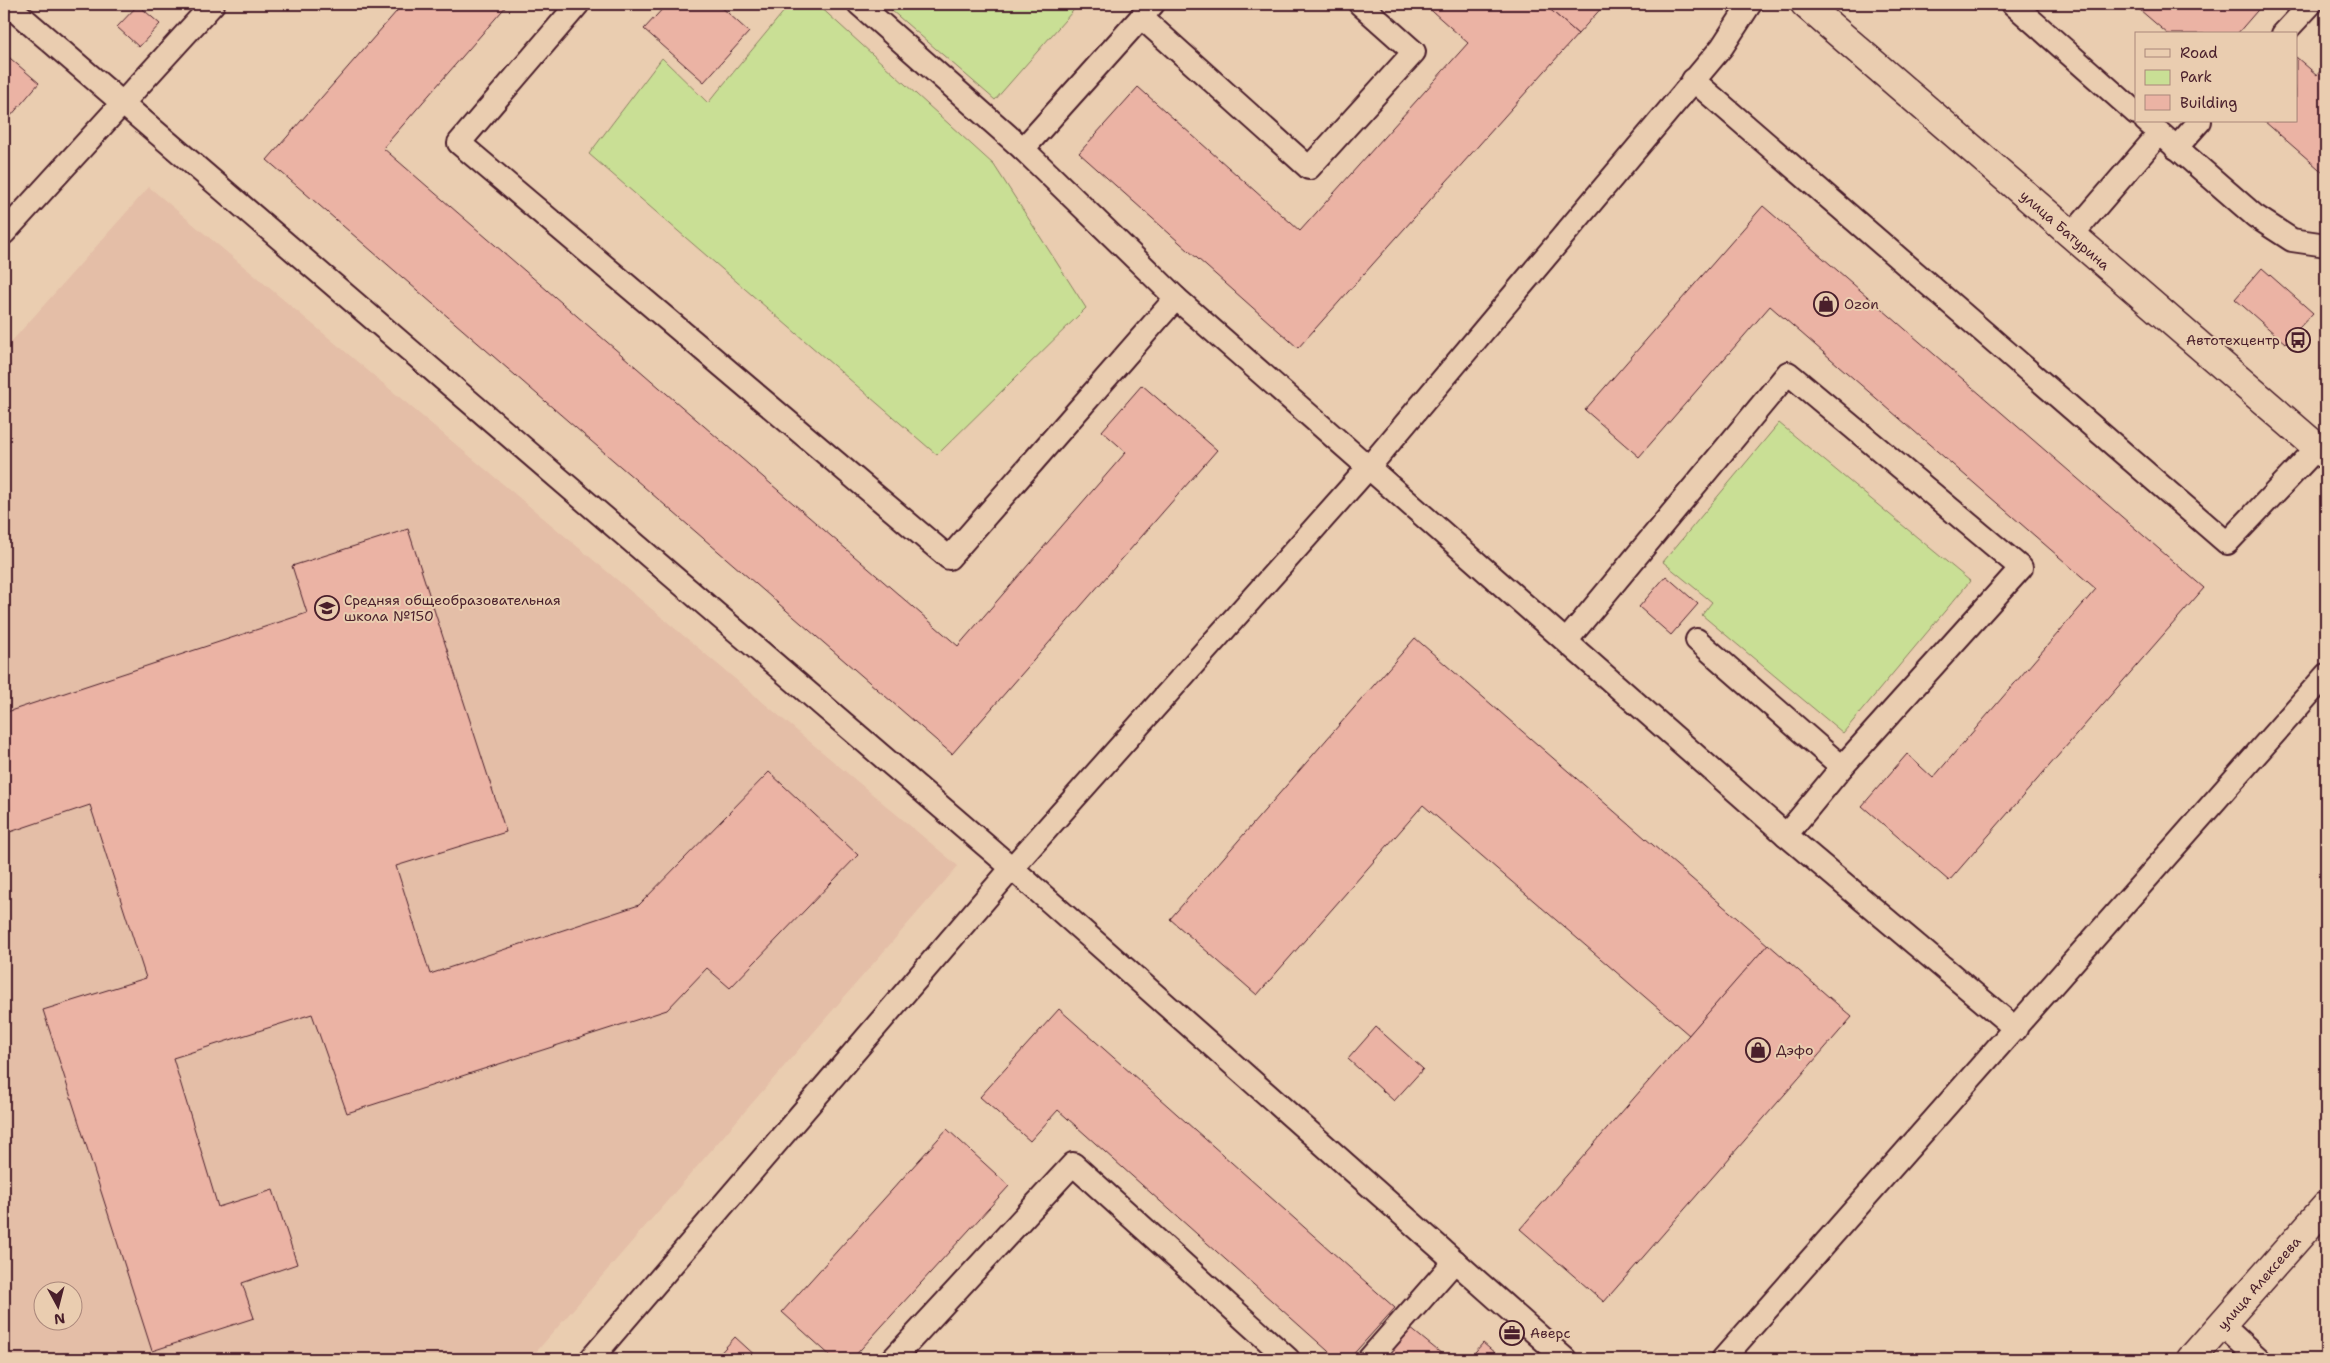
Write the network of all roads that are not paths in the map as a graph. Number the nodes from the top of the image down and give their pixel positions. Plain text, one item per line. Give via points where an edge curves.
1 (6, 4) edge
2 (213, 4) edge
3 (578, 4) edge
4 (858, 4) edge
5 (1360, 4) edge
6 (1750, 4) edge
7 (1804, 4) edge
8 (2013, 4) edge
9 (2311, 4) edge
10 (1147, 10) edge
11 (2285, 32) edge
12 (1693, 80) junction
13 (121, 103) junction
14 (2135, 112) edge
15 (2197, 122) edge
16 (2160, 134) edge
17 (1023, 149) junction
18 (4, 233) edge
19 (2071, 236) junction
20 (2326, 245) edge
21 (1176, 298) junction
22 (2322, 451) edge
23 (1369, 467) junction
24 (1567, 640) junction
25 (1697, 640) dead end
26 (2326, 675) edge
27 (1842, 766) junction
28 (1786, 834) junction
29 (1012, 868) junction
30 (2016, 1029) junction
31 (2326, 1206) edge
32 (1455, 1261) junction
33 (2222, 1325) junction
34 (591, 1359) edge
35 (893, 1359) edge
36 (1288, 1359) edge
37 (1369, 1359) edge
38 (1565, 1359) edge
39 (1723, 1359) edge
40 (2191, 1359) edge
41 (2258, 1359) edge

1 - 13 lane
2 - 13 lane
3 - 21 lane via 459,143 949,558
4 - 17 lane
5 - 10 lane via 1414,52 1309,168
6 - 12 lane via 1722,47
7 - 19 street, улица Батурина
8 - 14 lane
9 - 11 lane
10 - 17 lane
12 - 22 lane via 2227,544
12 - 23 lane
13 - 18 lane
13 - 29 lane
15 - 16 lane
16 - 19 lane
16 - 20 lane via 2263,221 2292,240
17 - 21 lane
19 - 22 street, улица Батурина
21 - 23 lane
23 - 24 lane
23 - 29 lane
24 - 27 lane via 1788,373 2021,568
24 - 28 lane
25 - 27 lane
26 - 30 lane
27 - 28 lane
28 - 30 lane
29 - 32 lane
29 - 34 lane
30 - 39 lane
31 - 33 street, улица Алексеева
32 - 37 lane
32 - 38 lane
33 - 40 street, улица Алексеева
33 - 41 lane
35 - 36 lane via 1073,1164

